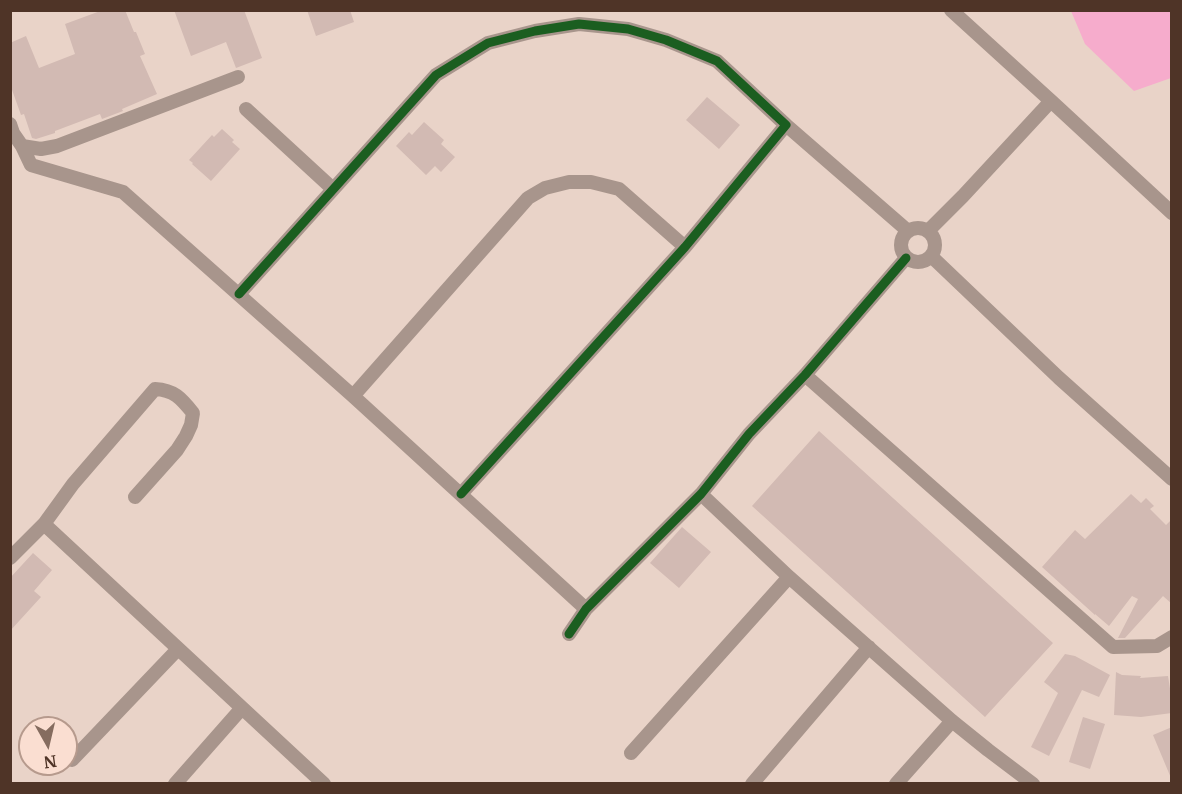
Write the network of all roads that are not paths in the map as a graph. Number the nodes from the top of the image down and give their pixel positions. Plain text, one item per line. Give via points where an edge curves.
1 (951, 10) edge
2 (238, 77) dead end
3 (1051, 101) junction
4 (246, 109) dead end
5 (10, 124) edge
6 (786, 125) junction
7 (22, 146) junction
8 (333, 189) junction
9 (1172, 213) edge
10 (908, 231) junction
11 (928, 231) junction
12 (685, 247) junction
13 (931, 256) junction
14 (906, 258) junction
15 (239, 294) junction
16 (805, 375) junction
17 (353, 396) junction
18 (1172, 479) edge
19 (461, 494) junction
20 (701, 495) junction
21 (135, 497) dead end
22 (44, 524) junction
23 (10, 558) edge
24 (789, 577) junction
25 (586, 609) junction
26 (568, 634) dead end
27 (1172, 637) edge
28 (869, 647) junction
29 (178, 649) junction
30 (242, 708) junction
31 (952, 721) junction
32 (631, 753) dead end
33 (78, 754) edge
34 (175, 783) edge
35 (324, 783) edge
36 (752, 783) edge
37 (896, 783) edge
38 (1033, 783) edge

1 - 3 street
2 - 7 street via 57,146
3 - 9 street
3 - 11 street
4 - 8 street
5 - 7 street
6 - 8 street via 717,61 628,29 579,24 488,43 436,75
6 - 10 street
6 - 12 street
7 - 15 street via 31,165 123,192
8 - 15 street
10 - 11 street
10 - 14 street via 901,241
11 - 13 street via 935,243
12 - 17 street via 619,189 591,182 545,188 528,198
12 - 19 street
13 - 14 street via 919,262
13 - 18 street
14 - 16 street
15 - 17 street
16 - 20 street via 749,434
16 - 27 street via 1113,647 1157,646
17 - 19 street
19 - 25 street
20 - 24 street
20 - 25 street
21 - 22 street via 177,450 191,425 192,413 183,400 167,390 155,389 73,484
22 - 23 street
22 - 29 street
24 - 28 street
24 - 32 street
25 - 26 street
28 - 31 street
28 - 36 street
29 - 30 street
29 - 33 street
30 - 34 street
30 - 35 street
31 - 37 street
31 - 38 street

